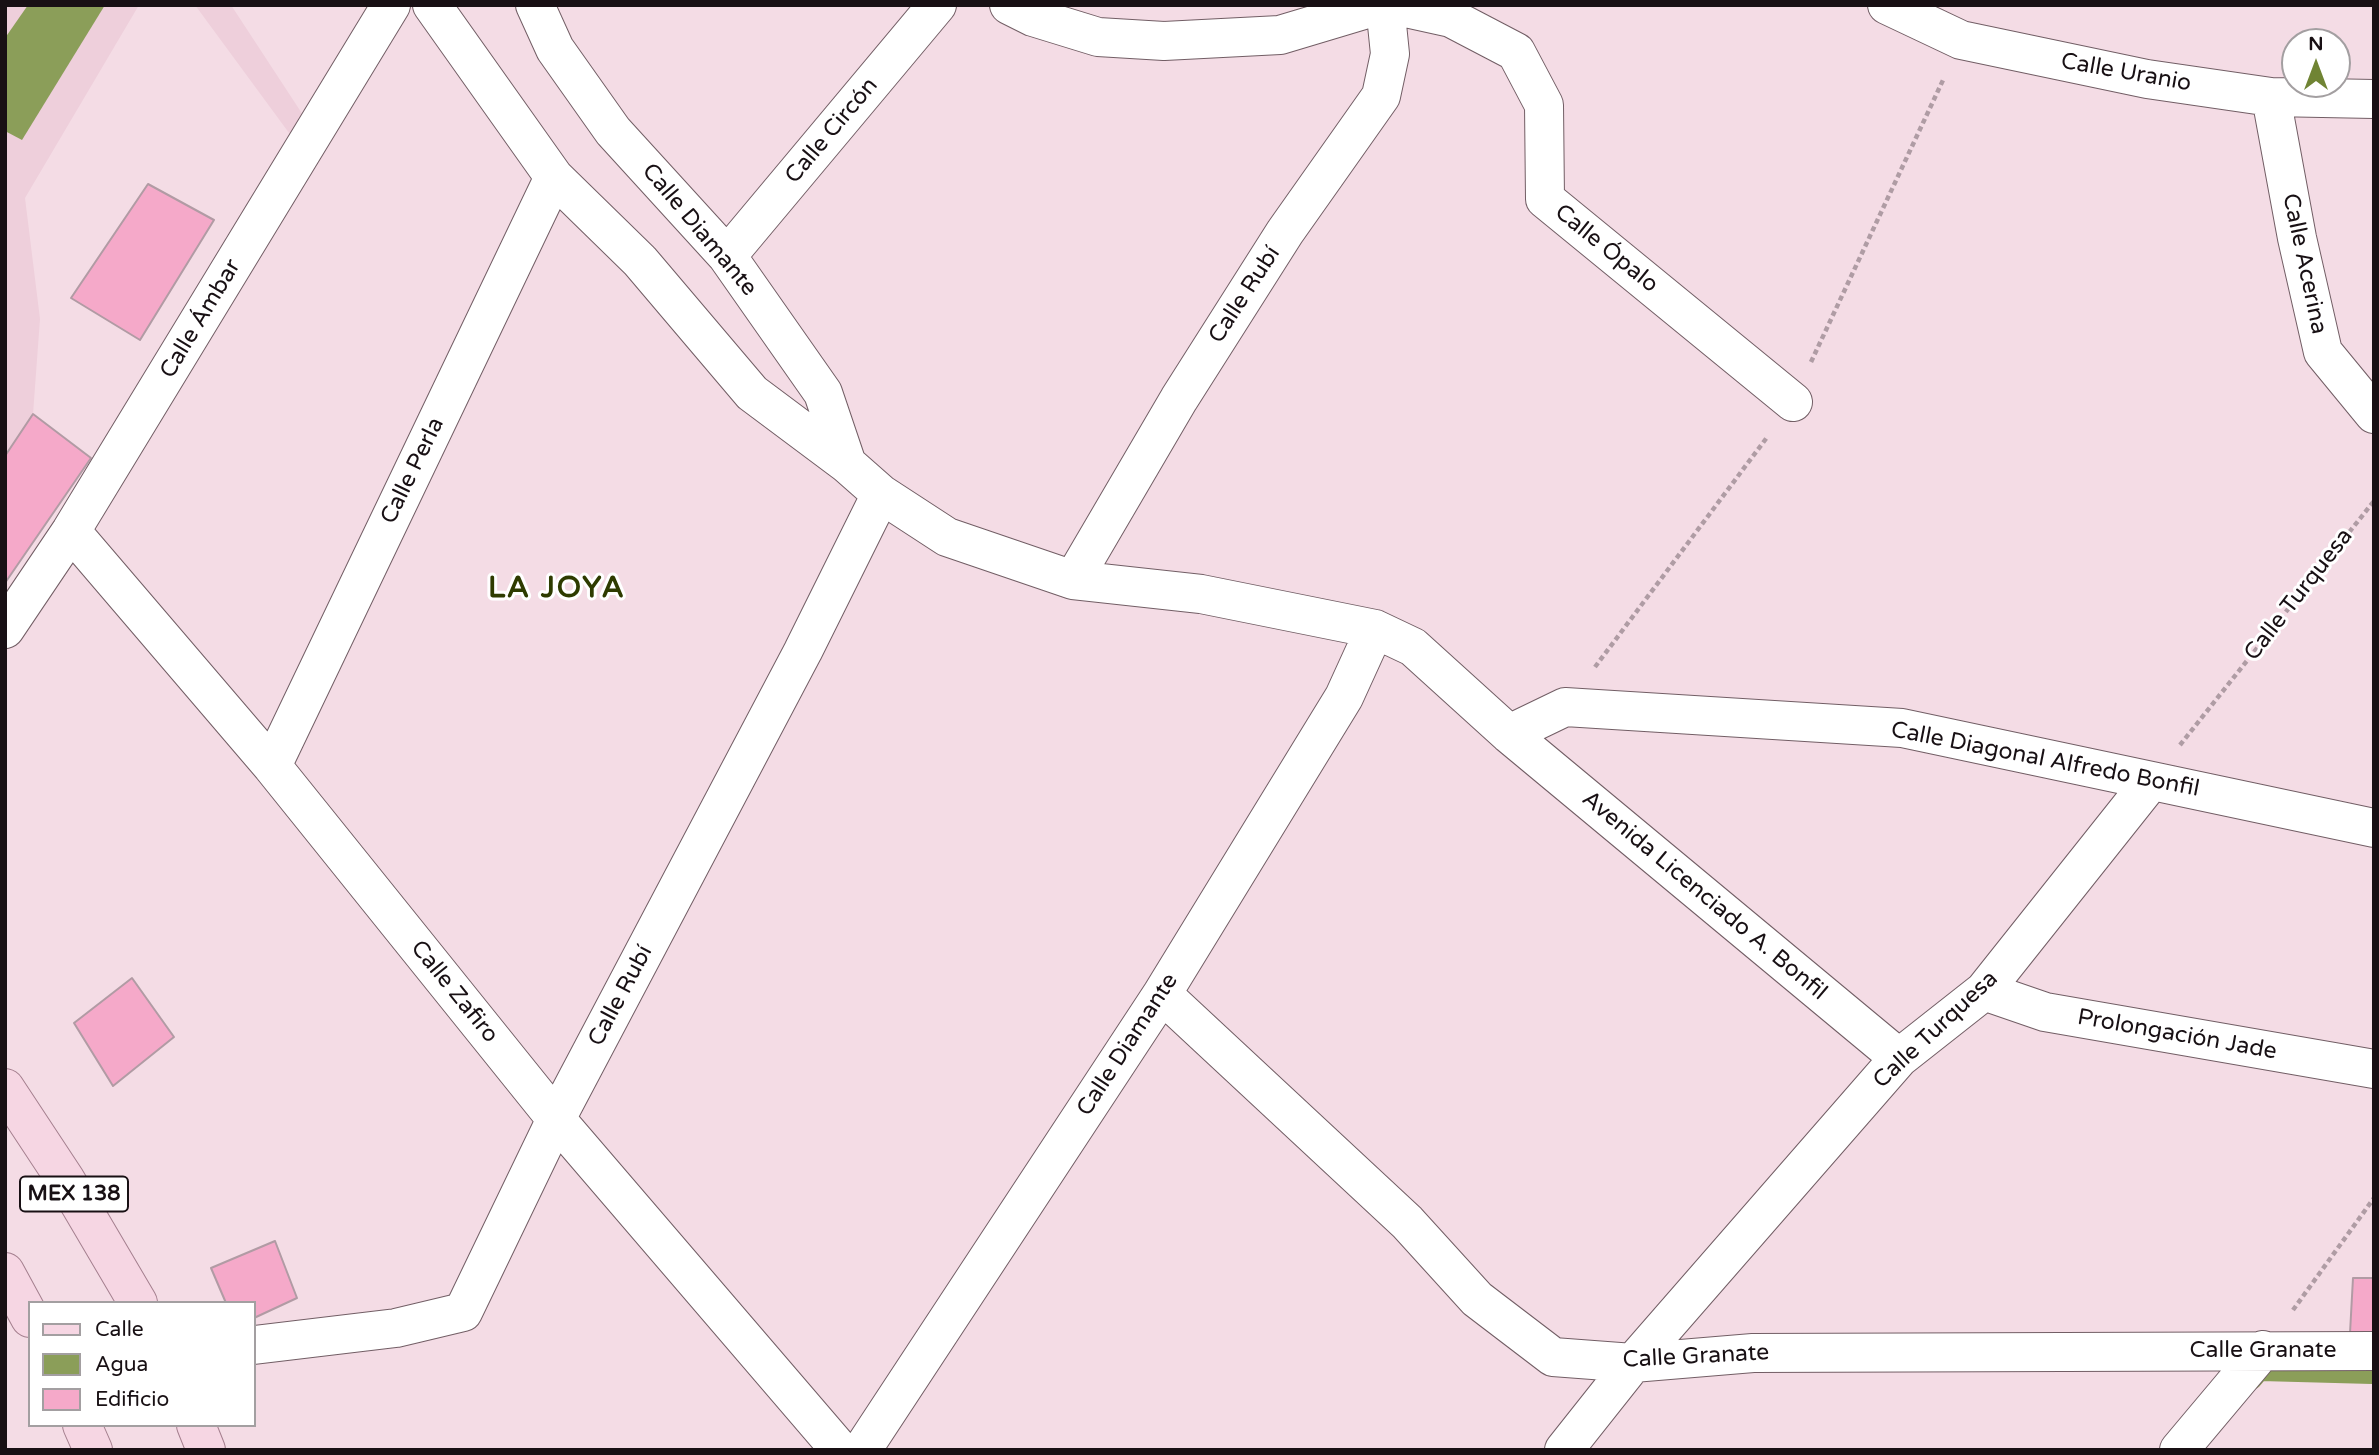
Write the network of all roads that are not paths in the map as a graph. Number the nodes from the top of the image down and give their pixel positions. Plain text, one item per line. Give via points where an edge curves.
1 (391, 5) edge
2 (432, 5) edge
3 (535, 5) edge
4 (937, 5) edge
5 (1009, 5) edge
6 (1383, 5) edge
7 (1392, 5) edge
8 (1887, 5) edge
9 (2271, 97) junction
10 (2374, 99) edge
11 (554, 177) junction
12 (727, 257) junction
13 (1793, 402) dead end
14 (2374, 414) edge
15 (847, 464) junction
16 (881, 494) junction
17 (71, 531) junction
18 (1073, 580) junction
19 (5, 629) edge
20 (1375, 629) junction
21 (1509, 734) junction
22 (272, 766) junction
23 (2151, 781) junction
24 (2374, 828) edge
25 (1984, 991) junction
26 (1162, 994) junction
27 (1899, 1058) junction
28 (2374, 1069) edge
29 (5, 1088) edge
30 (556, 1119) junction
31 (5, 1272) edge
32 (137, 1301) edge
33 (28, 1314) edge
34 (256, 1345) edge
35 (2263, 1350) junction
36 (2374, 1351) edge
37 (1633, 1363) junction
38 (83, 1427) edge
39 (197, 1427) edge
40 (93, 1450) edge
41 (206, 1450) edge
42 (840, 1450) edge
43 (862, 1450) edge
44 (1564, 1450) edge
45 (2179, 1450) edge

1 - 17 street, Calle Ámbar
2 - 11 street, Avenida Licenciado A. Bonfil
3 - 12 street, Calle Diamante via 555,49 613,131
4 - 12 street, Calle Circón
5 - 6 street via 1098,37 1164,41 1280,35
6 - 18 street, Calle Rubí via 1390,54 1381,96 1285,232
7 - 13 street, Calle Ópalo via 1451,18 1516,52 1544,105 1545,199
8 - 9 street, Calle Uranio via 1961,40 2147,79
9 - 10 street, Calle Uranio
9 - 14 street, Calle Acerina via 2323,352
11 - 15 street, Avenida Licenciado A. Bonfil via 640,261 751,393
11 - 22 street, Calle Perla
12 - 15 street, Calle Diamante via 823,393
15 - 16 street, Avenida Licenciado A. Bonfil
16 - 18 street, Avenida Licenciado A. Bonfil via 947,537
16 - 30 street, Calle Rubí
17 - 19 street, Calle Ámbar
17 - 22 street, Calle Zafiro
18 - 20 street, Avenida Licenciado A. Bonfil via 1201,594
20 - 21 street, Avenida Licenciado A. Bonfil via 1413,647
20 - 26 street, Calle Diamante via 1344,697
21 - 23 street, Calle Diagonal Alfredo Bonfil via 1565,707 1902,728
21 - 27 street, Avenida Licenciado A. Bonfil
22 - 30 street, Calle Zafiro
23 - 24 street, Calle Diagonal Alfredo Bonfil
23 - 25 street, Calle Turquesa
25 - 27 street, Calle Turquesa
25 - 28 street, Prolongación Jade via 2045,1013
26 - 37 street, Calle Granate via 1407,1222 1477,1299 1553,1357
26 - 43 street, Calle Diamante
27 - 37 street, Calle Turquesa
29 - 32 main road, MEX 138
30 - 34 street, Calle Rubí via 463,1311 396,1328
30 - 42 street, Calle Zafiro
31 - 33 main road
35 - 36 street, Calle Granate
35 - 37 street, Calle Granate via 1753,1353
35 - 45 street
37 - 44 street, Calle Turquesa
38 - 40 main road
39 - 41 main road

